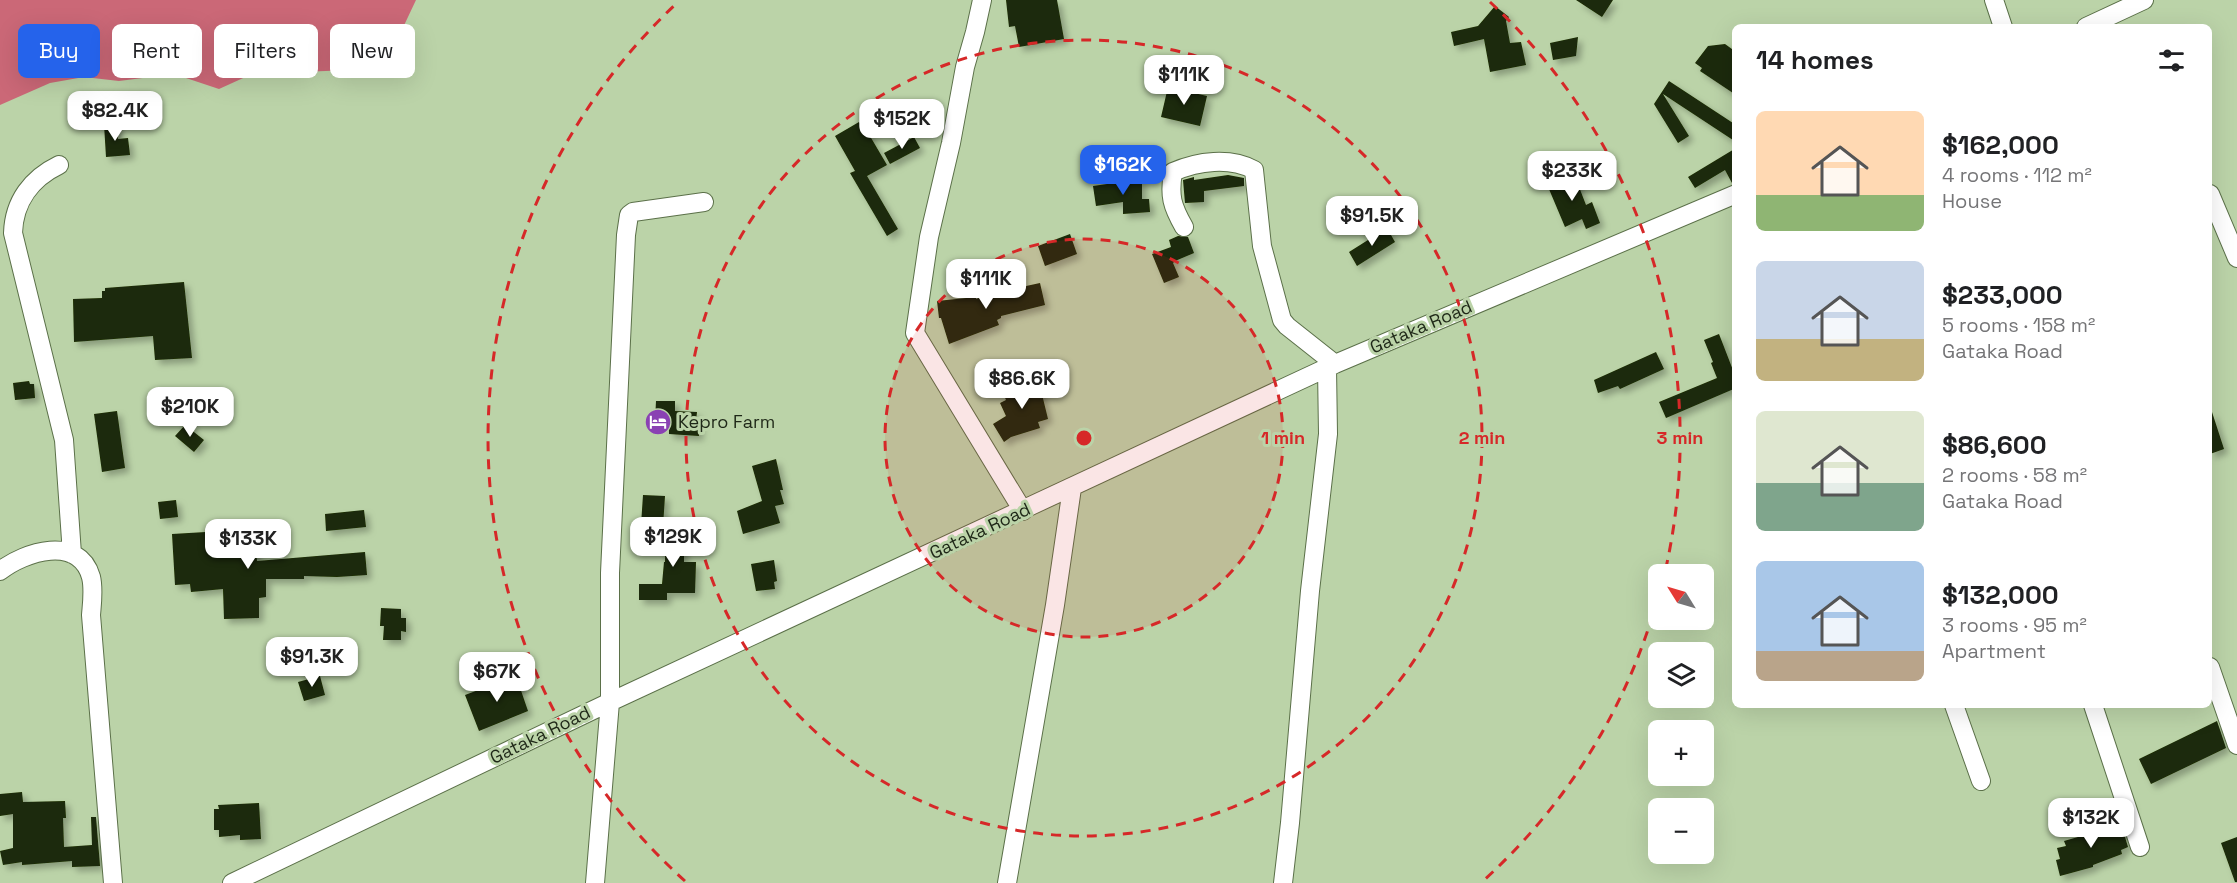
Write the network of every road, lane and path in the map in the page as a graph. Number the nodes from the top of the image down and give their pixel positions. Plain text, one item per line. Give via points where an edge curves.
1 (982, 0) edge
2 (1994, 0) edge
3 (2144, 0) edge
4 (2125, 19) edge
5 (2002, 24) edge
6 (2101, 24) edge
7 (59, 165) dead end
8 (1732, 196) edge
9 (2212, 199) edge
10 (704, 202) dead end
11 (1184, 227) dead end
12 (2237, 258) edge
13 (1331, 366) junction
14 (1072, 488) junction
15 (1023, 511) junction
16 (72, 554) junction
17 (0, 571) edge
18 (2212, 673) edge
19 (610, 702) junction
20 (1955, 708) edge
21 (2094, 708) edge
22 (2237, 745) edge
23 (1981, 781) dead end
24 (2140, 847) dead end
25 (113, 883) edge
26 (232, 883) edge
27 (595, 883) edge
28 (1007, 883) edge
29 (1283, 883) edge

1 - 15 street via 929,237 915,333
2 - 5 street
3 - 4 street
4 - 6 street
7 - 16 street via 43,173 29,187 13,217 13,233 64,440
8 - 13 street, Gataka Road
9 - 12 street
10 - 19 street via 629,215 610,573
11 - 13 street via 1173,207 1173,172 1190,165 1232,162 1254,170 1262,246 1282,320
13 - 14 street, Gataka Road
13 - 29 street via 1328,434
14 - 15 street, Gataka Road
14 - 28 street
15 - 19 street, Gataka Road
16 - 17 street via 35,552
16 - 25 street via 91,576
18 - 22 street
19 - 26 street, Gataka Road
19 - 27 street
20 - 23 street
21 - 24 street

